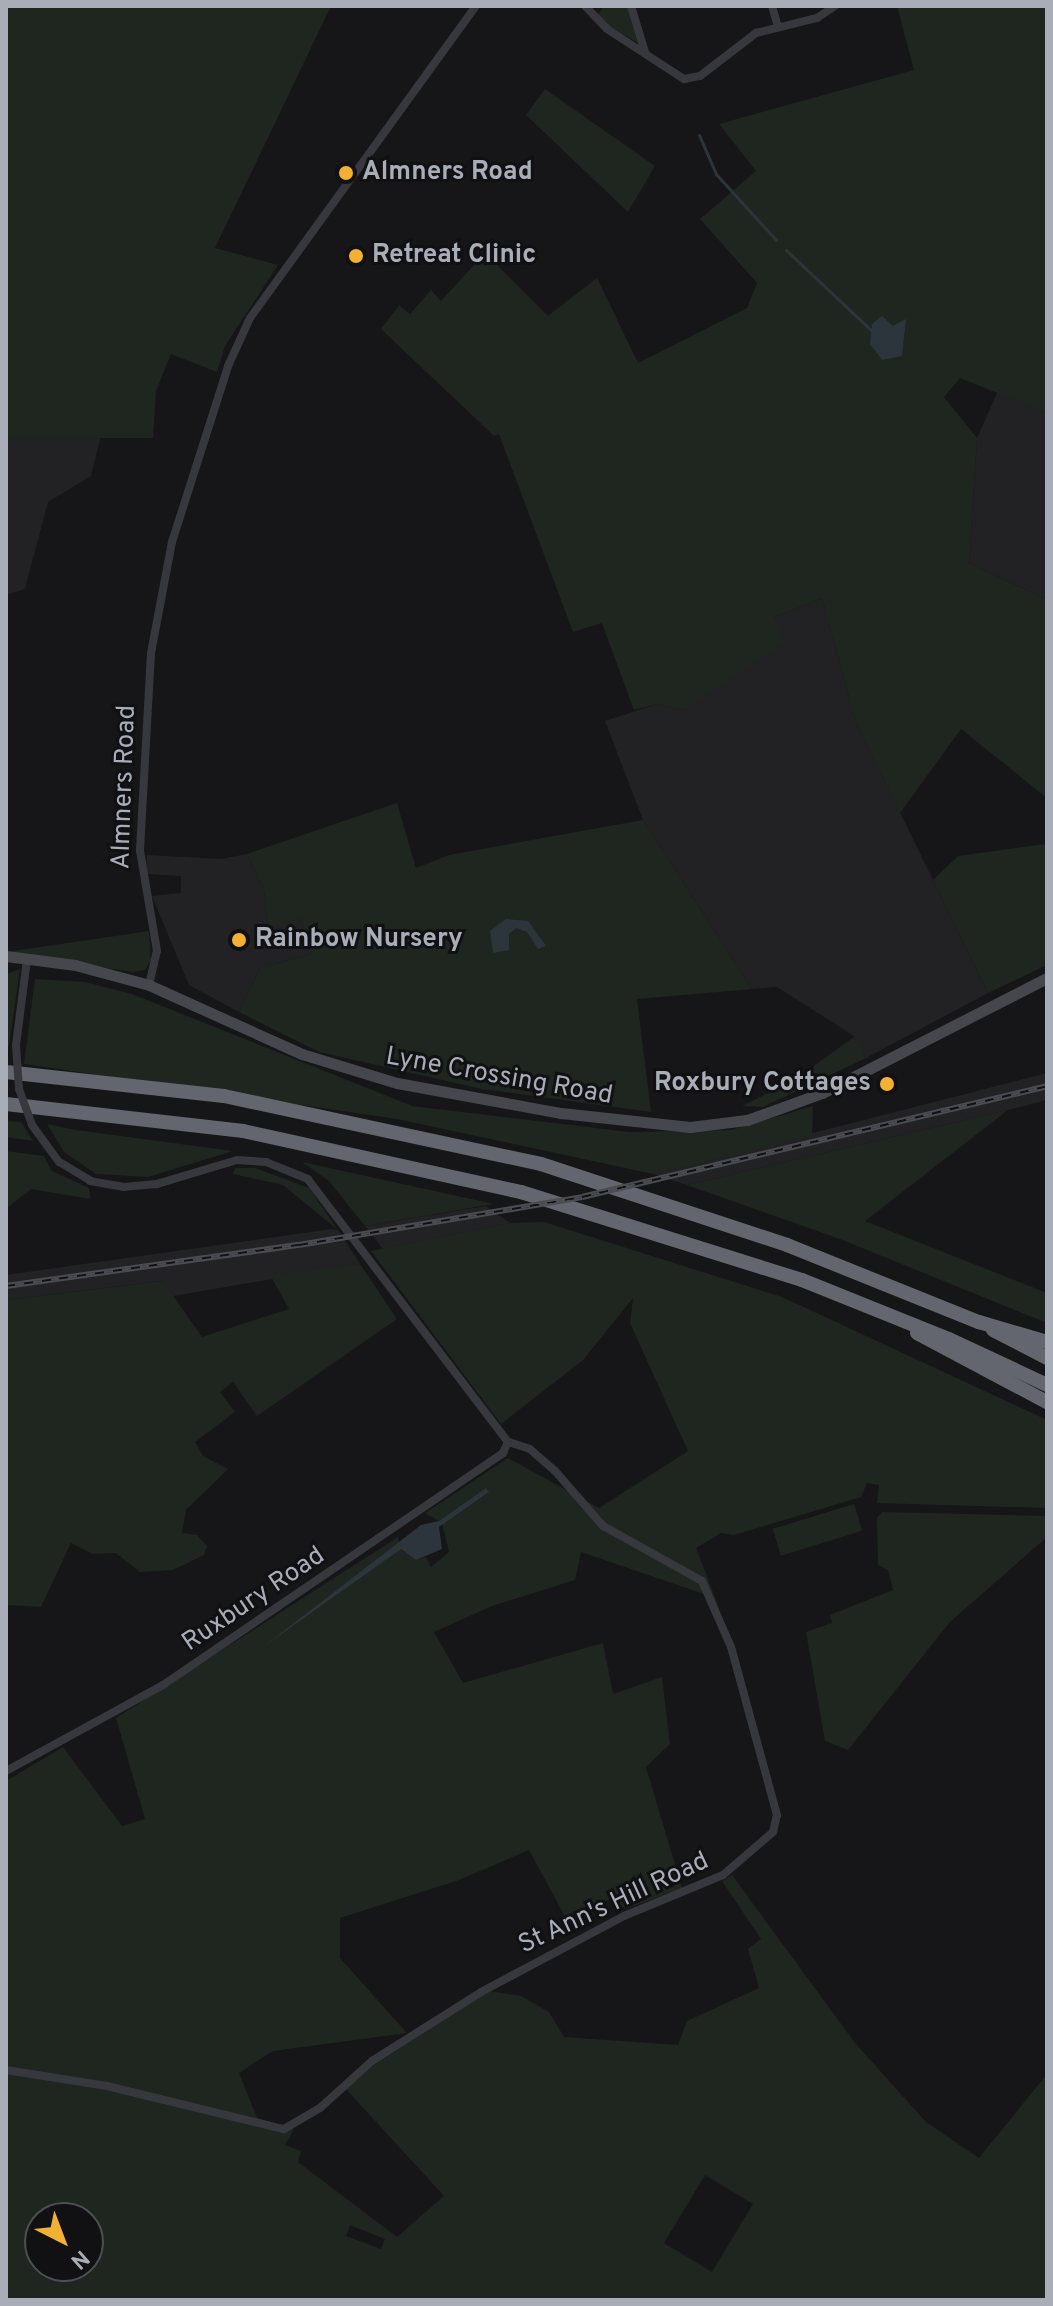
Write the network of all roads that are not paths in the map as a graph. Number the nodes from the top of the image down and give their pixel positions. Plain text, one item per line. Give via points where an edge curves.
1 (476, 6) edge
2 (631, 6) edge
3 (772, 6) edge
4 (835, 6) edge
5 (592, 8) edge
6 (778, 27) junction
7 (645, 53) junction
8 (6, 956) edge
9 (27, 959) junction
10 (1047, 978) edge
11 (149, 985) junction
12 (6, 1072) edge
13 (6, 1104) edge
14 (893, 1317) junction
15 (979, 1322) junction
16 (1047, 1342) edge
17 (1047, 1358) edge
18 (1047, 1385) edge
19 (1047, 1402) edge
20 (508, 1442) junction
21 (6, 1771) edge
22 (6, 2070) edge

1 - 11 street, Almners Road via 250,318 223,380 172,542 151,653 140,850 157,951
2 - 7 street
3 - 6 street
4 - 6 street via 817,18
5 - 7 street via 607,29
6 - 7 street via 750,36 700,76 684,79
8 - 9 street, Lyne Crossing Road
9 - 11 street, Lyne Crossing Road via 75,965
9 - 20 street, bridge via 16,1045 19,1089 32,1125 59,1162 91,1181 124,1187 157,1184 237,1160 266,1162 308,1179
10 - 11 street, Lyne Crossing Road via 822,1093 747,1120 690,1127 561,1113 355,1072
12 - 15 highway via 224,1096 541,1164 787,1245
13 - 14 highway via 243,1131 521,1192 710,1248
14 - 18 highway
14 - 19 highway via 945,1351
15 - 16 highway
15 - 17 highway
20 - 21 street, Ruxbury Road via 503,1453 163,1685
20 - 22 street, St Ann's Hill Road via 530,1449 555,1471 603,1526 692,1573 708,1591 753,1723 777,1815 773,1832 723,1875 624,1916 481,1992 372,2061 320,2108 284,2129 107,2086

